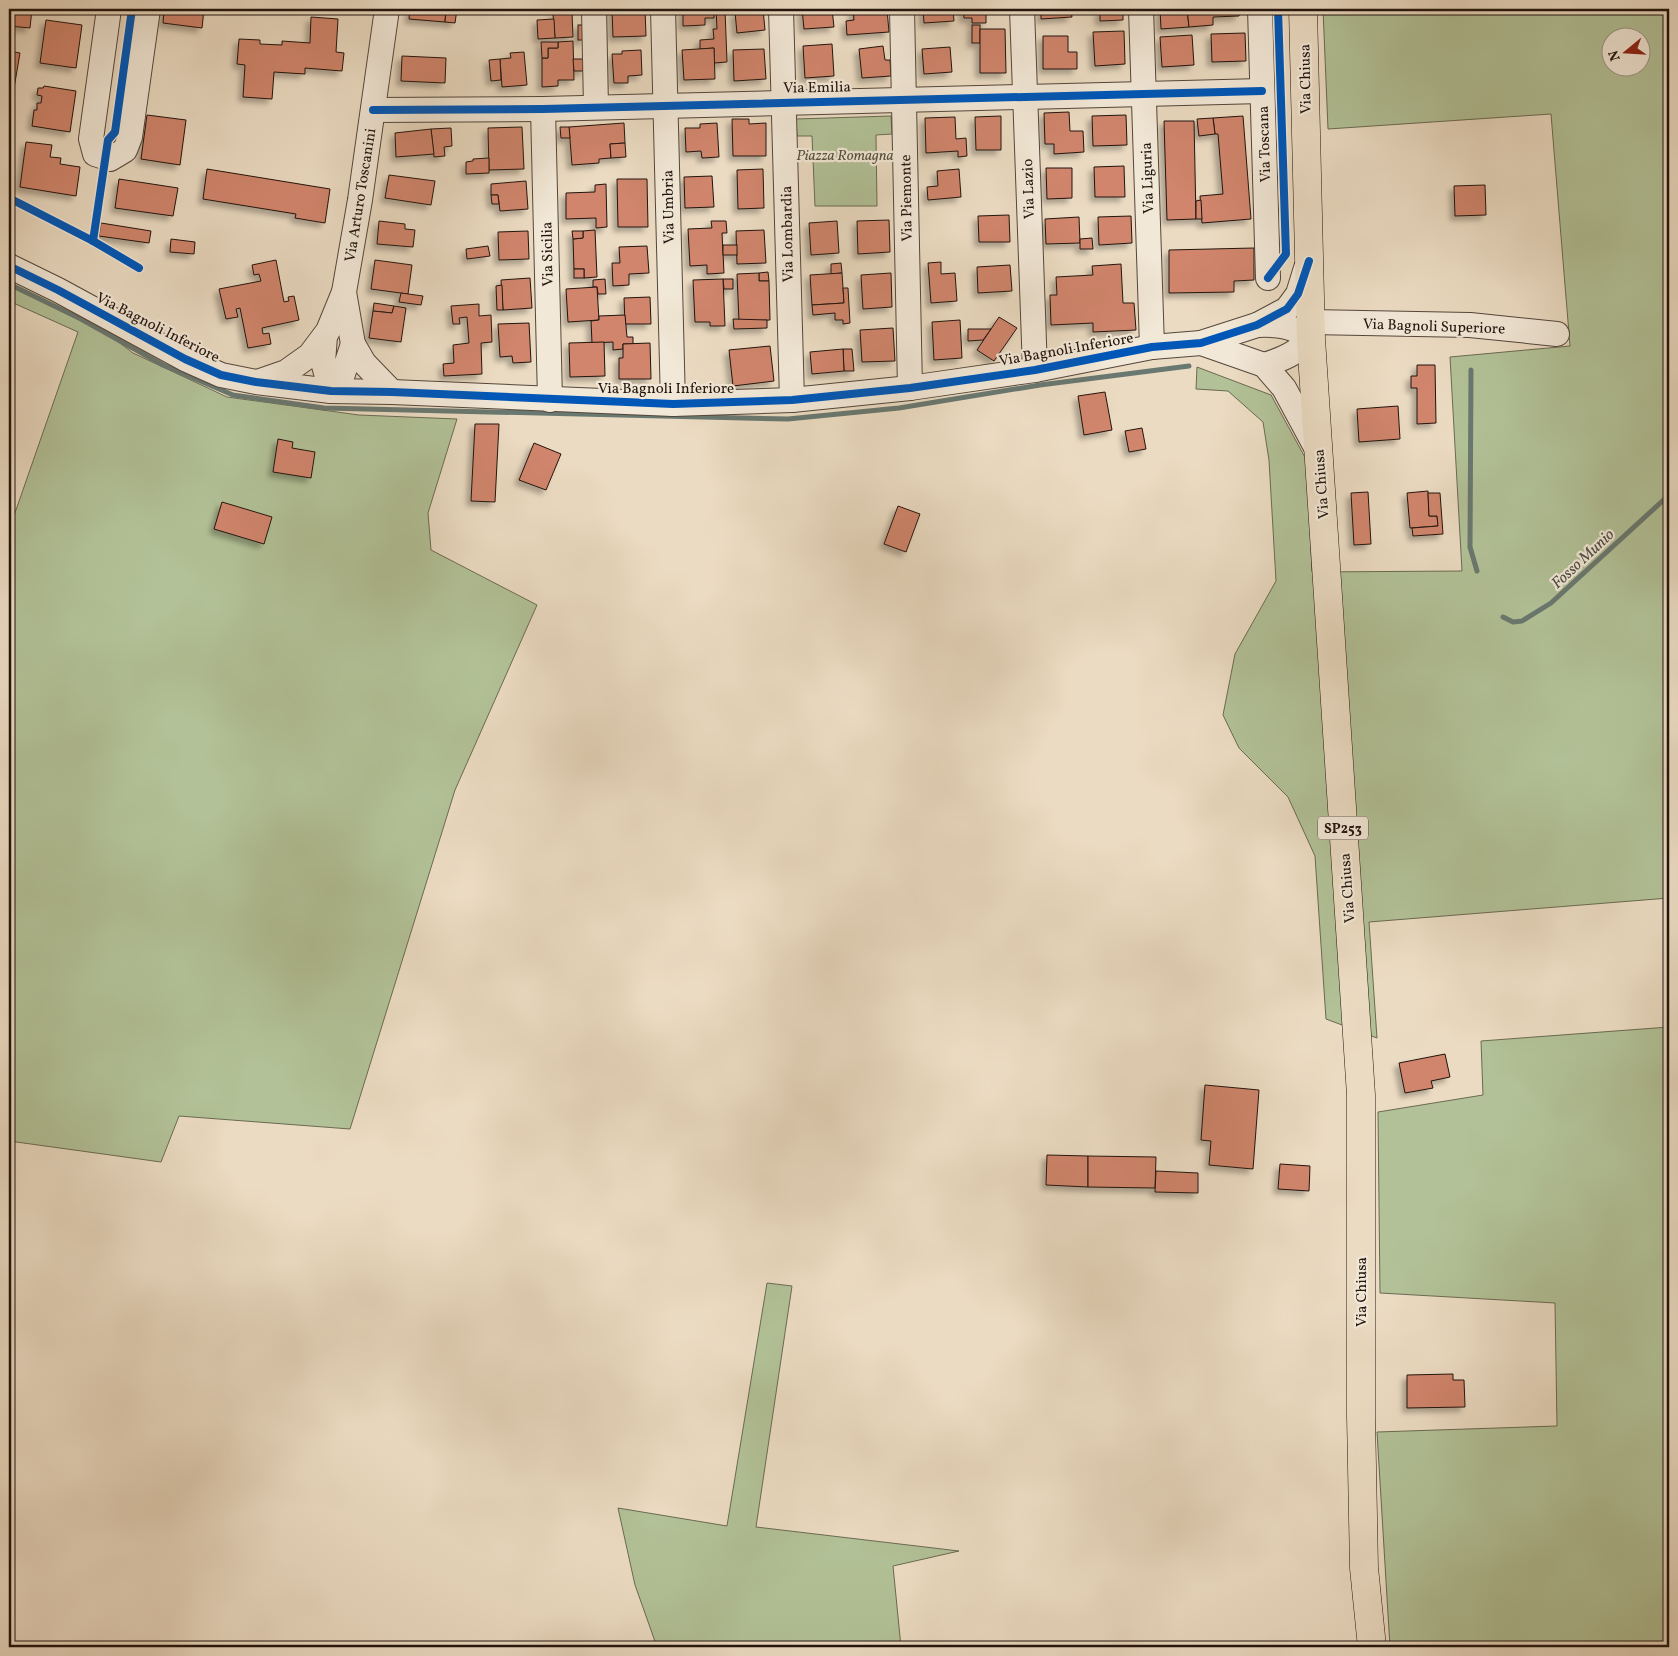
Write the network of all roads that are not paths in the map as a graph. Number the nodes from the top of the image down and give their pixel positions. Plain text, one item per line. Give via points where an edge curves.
1 (110, 9) edge
2 (148, 9) edge
3 (387, 9) edge
4 (594, 9) edge
5 (663, 9) edge
6 (781, 9) edge
7 (902, 9) edge
8 (1022, 9) edge
9 (1141, 9) edge
10 (1260, 9) edge
11 (1303, 9) edge
12 (1262, 90) junction
13 (1144, 92) junction
14 (1024, 95) junction
15 (905, 98) junction
16 (784, 101) junction
17 (666, 105) junction
18 (596, 107) junction
19 (543, 109) junction
20 (373, 110) junction
21 (1308, 261) junction
22 (9, 266) edge
23 (1268, 278) dead end
24 (344, 292) junction
25 (1257, 325) junction
26 (1311, 331) junction
27 (1557, 334) dead end
28 (324, 336) junction
29 (1201, 343) junction
30 (353, 344) junction
31 (1152, 347) junction
32 (1264, 365) junction
33 (1034, 370) junction
34 (256, 382) junction
35 (910, 388) junction
36 (331, 391) junction
37 (392, 392) junction
38 (550, 400) junction
39 (792, 400) junction
40 (673, 404) junction
41 (1318, 451) junction
42 (1372, 1647) edge

1 - 2 street via 91,139 96,154 110,159 125,150 130,137
3 - 20 street, Via Arturo Toscanini
4 - 18 street
5 - 17 street, Via Umbria
6 - 16 street, Via Lombardia
7 - 15 street, Via Piemonte
8 - 14 street, Via Lazio
9 - 13 street, Via Liguria
10 - 12 street, Via Toscana
11 - 21 main road, Via Chiusa / SP253
12 - 13 street, Via Emilia
12 - 23 street, Via Toscana
13 - 14 street, Via Emilia
13 - 31 street, Via Liguria
14 - 15 street, Via Emilia
14 - 33 street, Via Lazio
15 - 16 street, Via Emilia
15 - 35 street, Via Piemonte
16 - 17 street, Via Emilia
16 - 39 street, Via Lombardia
17 - 18 street, Via Emilia
17 - 40 street, Via Umbria
18 - 19 street, Via Emilia
19 - 20 street, Via Emilia
19 - 38 street, Via Sicilia
20 - 24 street, Via Arturo Toscanini
21 - 25 street, Via Bagnoli Inferiore via 1298,294 1287,309
21 - 26 main road, Via Chiusa / SP253
22 - 34 street, Via Bagnoli Inferiore via 185,359 221,374
24 - 28 street, Via Arturo Toscanini
24 - 30 street, Via Arturo Toscanini
25 - 26 street, Via Bagnoli Inferiore via 1278,324
25 - 29 street, Via Bagnoli Inferiore
26 - 27 street, Via Bagnoli Superiore via 1470,325
26 - 32 street via 1298,352
26 - 41 main road, Via Chiusa / SP253
28 - 34 street, Via Arturo Toscanini via 310,355 286,372
28 - 36 street via 322,362
29 - 31 street, Via Bagnoli Inferiore
29 - 32 street, Via Bagnoli Inferiore
30 - 36 street via 342,377
30 - 37 street, Via Arturo Toscanini via 364,363
31 - 33 street, Via Bagnoli Inferiore
32 - 41 street, Via Bagnoli Inferiore via 1284,388
33 - 35 street, Via Bagnoli Inferiore
34 - 36 street, Via Bagnoli Inferiore
35 - 39 street, Via Bagnoli Inferiore
36 - 37 street, Via Bagnoli Inferiore
37 - 38 street, Via Bagnoli Inferiore
38 - 40 street, Via Bagnoli Inferiore
39 - 40 street, Via Bagnoli Inferiore
41 - 42 main road, Via Chiusa / SP253 via 1361,1095 1361,1426 1364,1568

